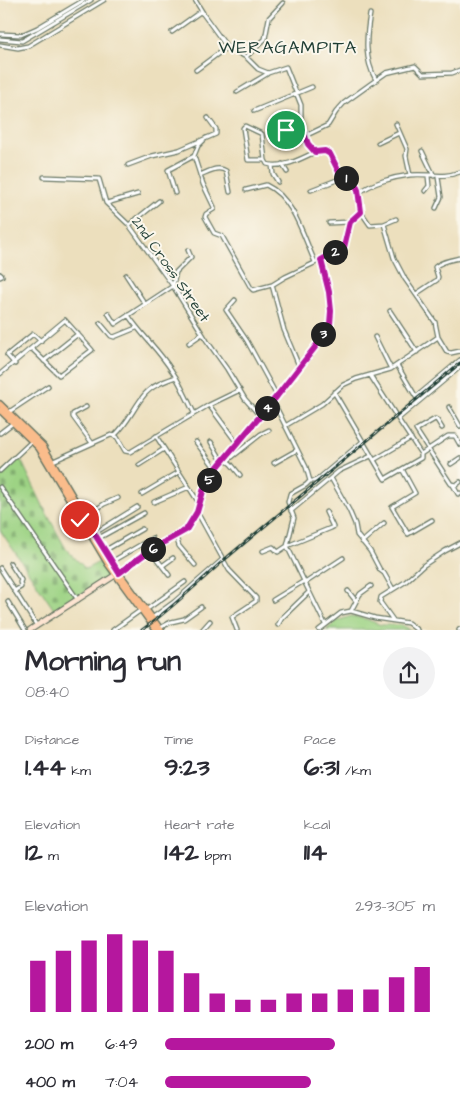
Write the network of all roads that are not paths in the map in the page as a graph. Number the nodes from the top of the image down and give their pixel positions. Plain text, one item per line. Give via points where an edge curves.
1 (84, 0) edge
2 (92, 0) edge
3 (104, 0) edge
4 (195, 0) edge
5 (283, 2) dead end
6 (203, 14) junction
7 (370, 14) dead end
8 (172, 32) dead end
9 (0, 34) edge
10 (0, 40) edge
11 (0, 45) edge
12 (227, 47) junction
13 (246, 57) junction
14 (196, 70) dead end
15 (460, 70) edge
16 (268, 74) junction
17 (376, 80) junction
18 (312, 87) dead end
19 (237, 92) dead end
20 (297, 94) junction
21 (254, 111) dead end
22 (208, 118) dead end
23 (276, 124) dead end
24 (396, 124) dead end
25 (301, 126) junction
26 (399, 132) junction
27 (305, 136) junction
28 (206, 138) junction
29 (378, 143) dead end
30 (422, 150) dead end
31 (315, 152) junction
32 (194, 156) junction
33 (265, 160) junction
34 (128, 164) dead end
35 (282, 164) junction
36 (272, 165) junction
37 (286, 172) dead end
38 (460, 172) edge
39 (200, 175) junction
40 (410, 175) junction
41 (428, 176) junction
42 (44, 177) dead end
43 (436, 177) junction
44 (342, 178) junction
45 (278, 182) dead end
46 (246, 190) dead end
47 (311, 190) dead end
48 (425, 191) dead end
49 (230, 192) dead end
50 (175, 193) dead end
51 (359, 193) junction
52 (138, 194) dead end
53 (159, 201) dead end
54 (106, 203) junction
55 (436, 208) dead end
56 (361, 212) junction
57 (396, 219) dead end
58 (350, 222) junction
59 (329, 224) dead end
60 (384, 224) junction
61 (129, 225) junction
62 (188, 250) dead end
63 (460, 258) edge
64 (321, 260) junction
65 (315, 262) junction
66 (126, 275) dead end
67 (272, 285) junction
68 (173, 286) junction
69 (416, 294) junction
70 (235, 300) dead end
71 (144, 304) junction
72 (390, 311) dead end
73 (108, 313) dead end
74 (128, 315) junction
75 (100, 323) dead end
76 (136, 328) junction
77 (78, 334) junction
78 (202, 334) junction
79 (375, 336) dead end
80 (438, 337) junction
81 (41, 341) junction
82 (188, 343) dead end
83 (32, 349) junction
84 (460, 351) edge
85 (417, 353) junction
86 (460, 360) edge
87 (44, 361) junction
88 (14, 364) junction
89 (397, 365) junction
90 (299, 366) junction
91 (460, 367) edge
92 (391, 369) junction
93 (0, 374) edge
94 (370, 375) junction
95 (176, 377) junction
96 (48, 386) dead end
97 (240, 390) junction
98 (334, 392) junction
99 (277, 396) junction
100 (273, 401) junction
101 (0, 404) edge
102 (208, 405) junction
103 (86, 407) dead end
104 (449, 407) dead end
105 (0, 410) edge
106 (9, 412) junction
107 (194, 414) junction
108 (394, 414) dead end
109 (260, 416) junction
110 (14, 422) junction
111 (286, 426) junction
112 (460, 426) edge
113 (442, 428) dead end
114 (270, 430) dead end
115 (0, 433) edge
116 (115, 435) junction
117 (156, 436) junction
118 (411, 438) junction
119 (33, 441) junction
120 (196, 442) dead end
121 (210, 442) dead end
122 (236, 442) junction
123 (363, 442) junction
124 (92, 443) junction
125 (460, 445) edge
126 (429, 448) junction
127 (164, 449) junction
128 (297, 450) junction
129 (422, 454) junction
130 (371, 456) junction
131 (460, 458) edge
132 (225, 460) junction
133 (374, 460) junction
134 (51, 463) junction
135 (274, 463) dead end
136 (451, 464) dead end
137 (139, 465) dead end
138 (216, 469) junction
139 (402, 469) junction
140 (0, 471) edge
141 (179, 472) junction
142 (240, 476) dead end
143 (331, 478) junction
144 (310, 481) junction
145 (460, 482) edge
146 (453, 485) junction
147 (0, 487) edge
148 (189, 487) junction
149 (460, 493) edge
150 (142, 494) dead end
151 (118, 498) dead end
152 (154, 502) dead end
153 (199, 503) junction
154 (137, 507) dead end
155 (291, 511) junction
156 (197, 512) junction
157 (326, 512) dead end
158 (144, 513) dead end
159 (82, 518) junction
160 (432, 520) dead end
161 (384, 522) dead end
162 (142, 529) dead end
163 (95, 536) junction
164 (176, 537) junction
165 (152, 538) dead end
166 (362, 542) junction
167 (460, 543) edge
168 (287, 546) junction
169 (150, 550) junction
170 (104, 551) junction
171 (263, 551) dead end
172 (173, 558) dead end
173 (223, 558) junction
174 (343, 558) dead end
175 (111, 562) junction
176 (10, 563) dead end
177 (195, 565) dead end
178 (162, 566) junction
179 (0, 568) edge
180 (117, 574) junction
181 (168, 575) dead end
182 (186, 582) dead end
183 (304, 582) junction
184 (371, 586) dead end
185 (393, 589) junction
186 (14, 591) junction
187 (348, 591) dead end
188 (309, 592) junction
189 (78, 600) junction
190 (273, 600) dead end
191 (356, 601) junction
192 (8, 602) dead end
193 (201, 607) dead end
194 (145, 610) junction
195 (351, 611) junction
196 (152, 618) junction
197 (393, 620) junction
198 (210, 621) dead end
199 (325, 624) junction
200 (278, 625) dead end
201 (36, 626) junction
202 (159, 629) edge
203 (25, 630) edge
204 (30, 630) edge
205 (113, 630) edge
206 (202, 630) edge
207 (238, 630) edge
208 (318, 630) edge
209 (416, 630) edge

1 - 9 street via 21,35
2 - 10 street via 22,41
3 - 11 street via 28,46
4 - 6 street
5 - 13 street via 268,18 266,39
6 - 8 street via 200,12
6 - 12 street
7 - 17 street via 366,45 370,70
12 - 13 street
12 - 14 street
13 - 16 street
15 - 17 street via 423,74 415,66 386,73
16 - 19 street
16 - 20 street via 286,67
17 - 27 street via 344,103 328,125
18 - 20 street
20 - 21 street
20 - 25 street via 301,105
22 - 28 street via 217,132
23 - 25 street via 282,130
24 - 26 street
25 - 27 street
26 - 29 street
26 - 40 street via 407,149
27 - 31 street
28 - 32 street
28 - 34 street via 179,150
30 - 43 street
31 - 35 street
31 - 44 street via 330,154
32 - 39 street
32 - 50 street via 168,170
33 - 33 street via 262,134 245,126 246,158
33 - 36 street
35 - 36 street
35 - 37 street
36 - 45 street
38 - 43 street
39 - 49 street via 222,168 226,171
39 - 67 street via 214,207 205,216 214,233 222,236 253,290
40 - 41 street
40 - 51 street via 371,186
41 - 43 street
41 - 48 street via 429,186
42 - 54 street, 2nd Cross Street via 98,179
43 - 55 street via 440,197
44 - 47 street
44 - 51 street via 353,179
46 - 65 street via 266,185 280,194
51 - 56 street
52 - 54 street
53 - 61 street
54 - 61 street, 2nd Cross Street
56 - 58 street
56 - 60 street via 368,224
57 - 60 street
58 - 59 street
58 - 64 street via 344,247
60 - 69 street via 394,258
61 - 68 street, 2nd Cross Street
62 - 68 street via 191,257 176,272
63 - 69 street via 436,265 437,280
64 - 65 street
64 - 90 street via 329,292 330,324
65 - 67 street
66 - 71 street
67 - 90 street via 284,330
68 - 71 street
68 - 78 street, 2nd Cross Street
69 - 80 street via 436,322
70 - 99 street via 226,310
71 - 74 street
72 - 85 street
73 - 74 street via 115,324
74 - 76 street
75 - 76 street via 114,337
76 - 95 street
77 - 81 street via 65,320
77 - 87 street
77 - 87 street via 92,350 59,374
78 - 82 street
78 - 97 street, 2nd Cross Street
79 - 92 street
80 - 84 street via 448,352
80 - 85 street
81 - 83 street
81 - 88 street via 33,334 7,355
83 - 87 street
83 - 88 street
85 - 89 street
86 - 89 street via 416,397
88 - 93 street
89 - 92 street
90 - 99 street
91 - 118 street via 398,420
92 - 94 street
94 - 98 street via 348,382
94 - 108 street
95 - 107 street
95 - 116 street via 154,386 145,394
96 - 106 street
97 - 102 street
97 - 109 street, 2nd Cross Street
98 - 111 street via 322,404
98 - 123 street
99 - 100 street
100 - 109 street
100 - 111 street
101 - 106 main road
102 - 107 street
102 - 122 street
103 - 124 street via 73,417
104 - 112 street
105 - 110 main road
106 - 134 main road via 43,446
107 - 117 street
109 - 122 street
110 - 115 street
110 - 119 main road
111 - 128 street
113 - 126 street via 434,419 416,430
114 - 132 street
116 - 117 street via 127,452
116 - 124 street
117 - 127 street
118 - 129 street
118 - 133 street
119 - 134 main road
119 - 140 street
120 - 138 street
121 - 132 street
122 - 132 street
123 - 130 street
123 - 144 street via 318,479
124 - 134 street
125 - 126 street via 454,436 448,436
126 - 129 street
126 - 146 street
127 - 137 street
127 - 141 street
128 - 135 street
128 - 144 street
129 - 139 street via 421,458
130 - 133 street
130 - 143 street
131 - 136 street
132 - 138 street
132 - 142 street
133 - 139 street via 385,479
134 - 159 main road
138 - 153 street
139 - 160 street via 415,493 392,507 408,534
141 - 148 street
141 - 150 street
143 - 155 street
143 - 166 street
144 - 155 street via 290,494
145 - 146 street
146 - 149 street
147 - 189 street
148 - 152 street
148 - 153 street
151 - 159 street
153 - 156 street
154 - 163 street
155 - 168 street via 294,518
156 - 164 street via 186,530
156 - 173 street
157 - 168 street via 333,527
158 - 163 street
159 - 163 main road
159 - 180 main road
161 - 166 street
162 - 170 street
163 - 170 main road
164 - 169 street
164 - 177 street via 179,546
165 - 175 street
166 - 185 street
167 - 185 street via 445,550
168 - 171 street via 278,552 273,547
168 - 183 street
169 - 178 street
169 - 180 street
170 - 175 main road
172 - 178 street
173 - 196 street
173 - 207 street via 229,570 256,598 232,617
174 - 183 street
175 - 180 main road
176 - 186 street via 21,580 21,587
178 - 181 street
179 - 186 street
180 - 189 main road
180 - 194 main road
182 - 194 street
183 - 188 street
183 - 190 street
184 - 191 street
185 - 197 street via 380,602
186 - 201 street
187 - 191 street
188 - 199 street
188 - 200 street
189 - 201 main road
191 - 195 street
192 - 203 street
193 - 202 street via 184,619
194 - 196 main road
194 - 202 main road
194 - 205 street
195 - 197 street
195 - 199 street via 341,613
196 - 202 main road
197 - 209 street via 408,623
198 - 206 street
199 - 208 street
201 - 204 main road

